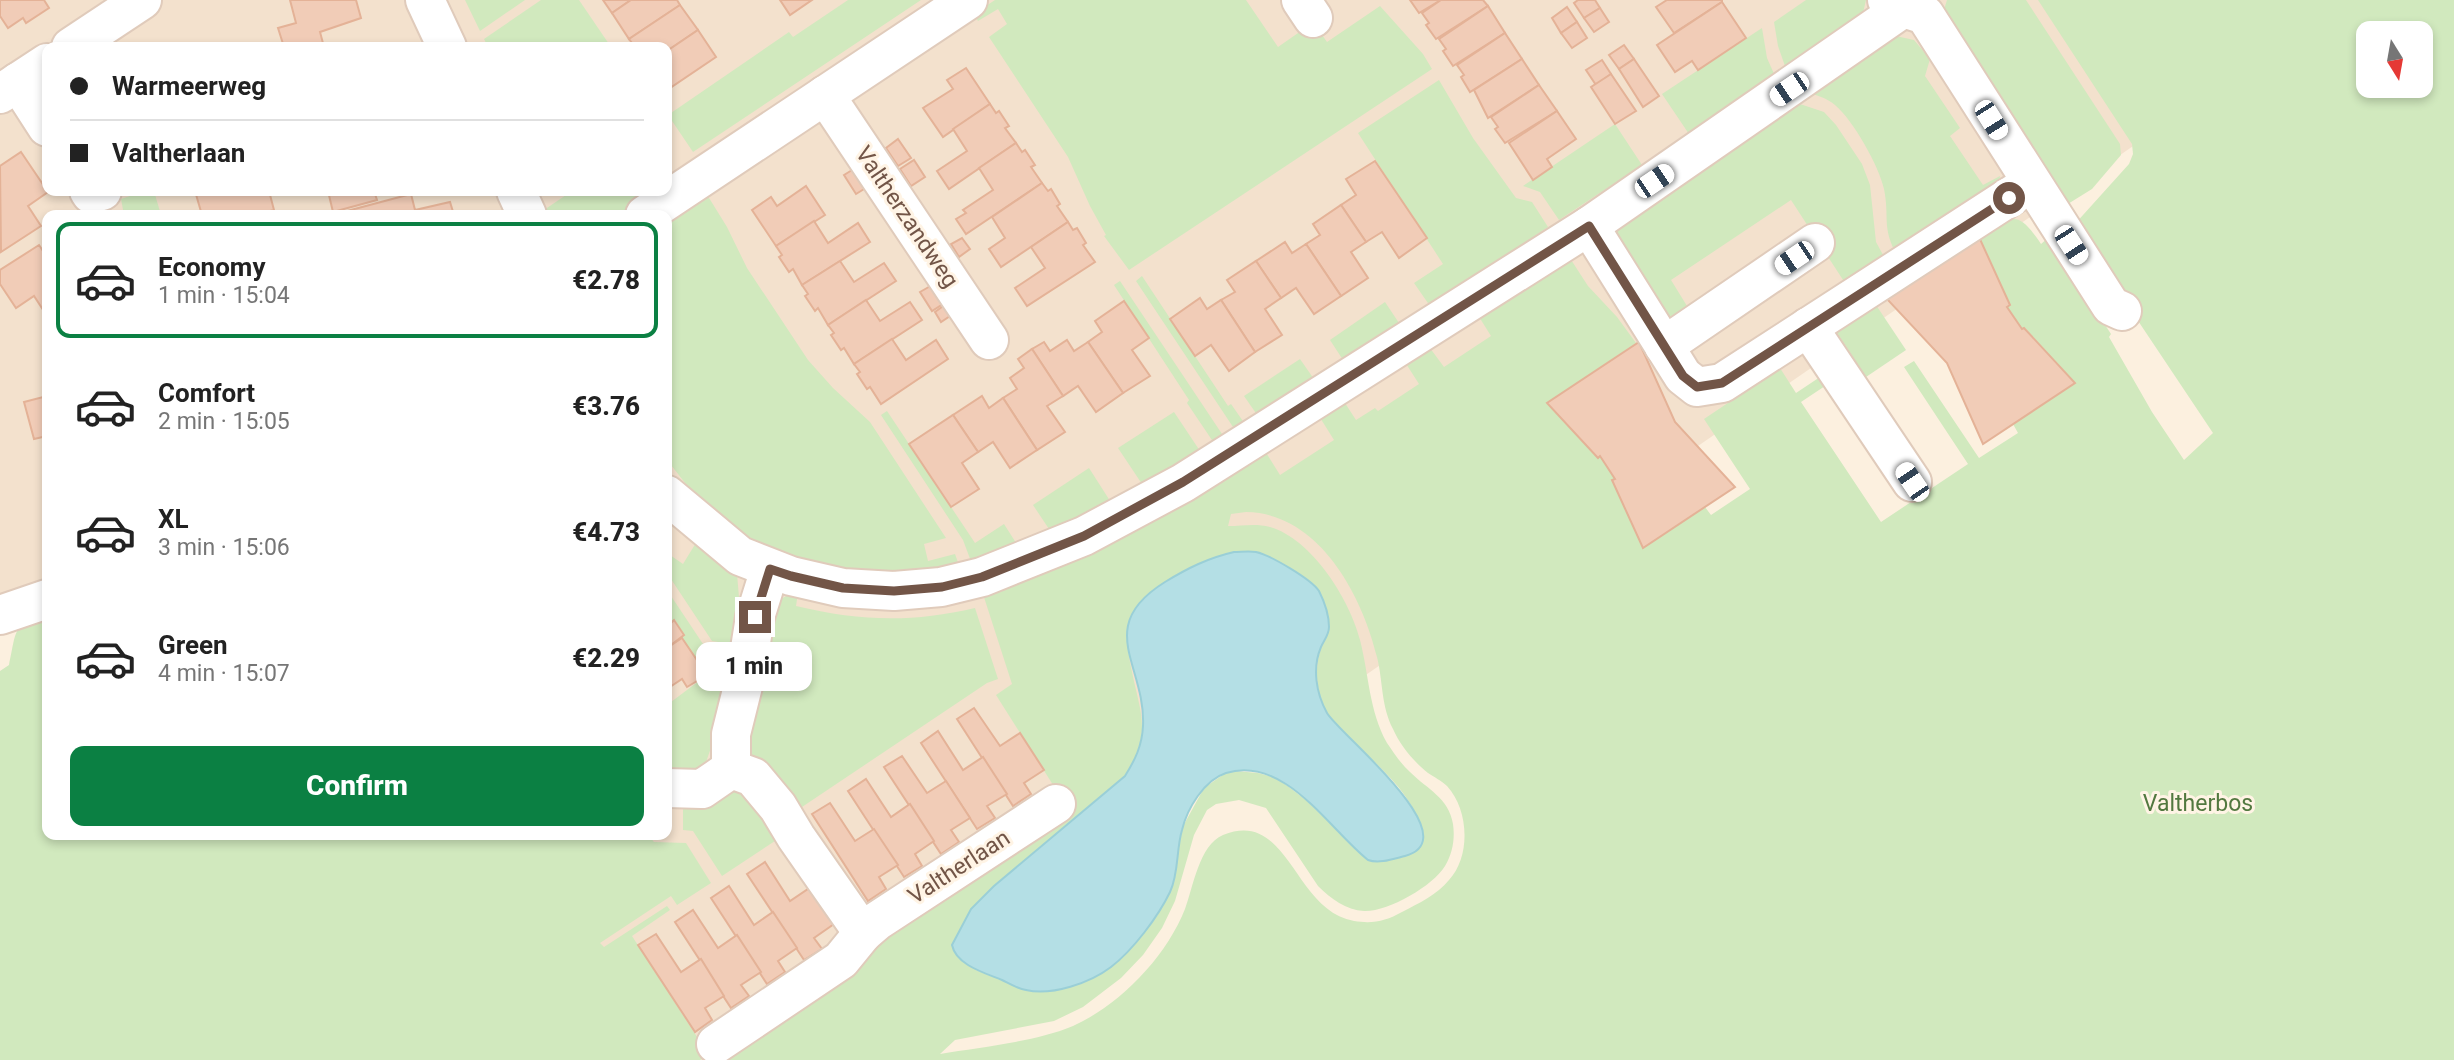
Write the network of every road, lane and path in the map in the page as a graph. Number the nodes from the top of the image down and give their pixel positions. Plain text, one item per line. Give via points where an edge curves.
1 (142, 0) edge
2 (425, 0) edge
3 (968, 0) edge
4 (1902, 3) edge
5 (114, 36) edge
6 (91, 42) edge
7 (445, 42) edge
8 (22, 80) edge
9 (825, 94) junction
10 (42, 118) edge
11 (2031, 183) junction
12 (652, 210) edge
13 (1589, 226) junction
14 (1815, 243) dead end
15 (2122, 311) dead end
16 (1808, 327) junction
17 (989, 340) dead end
18 (1664, 346) junction
19 (1912, 482) dead end
20 (672, 499) edge
21 (770, 569) junction
22 (42, 601) edge
23 (0, 615) edge
24 (731, 769) junction
25 (672, 788) edge
26 (1056, 804) dead end
27 (863, 933) junction
28 (716, 1044) dead end

1 - 5 street
2 - 7 street
3 - 9 street
4 - 11 street via 1925,15
4 - 13 street
5 - 6 street
8 - 10 street
9 - 12 street
9 - 17 street, Valtherzandweg
11 - 15 street via 2111,306
11 - 16 street
13 - 18 street
13 - 21 street via 1183,482 1084,536 982,577 942,587 894,591 843,588
14 - 18 street
16 - 18 street via 1722,383 1697,387 1683,376
16 - 19 street
20 - 21 street via 740,556
21 - 24 street via 755,617 731,734
22 - 23 street
24 - 25 street via 702,789
24 - 27 street via 754,777
26 - 27 street, Valtherlaan
27 - 28 street, Valtherlaan via 841,960

